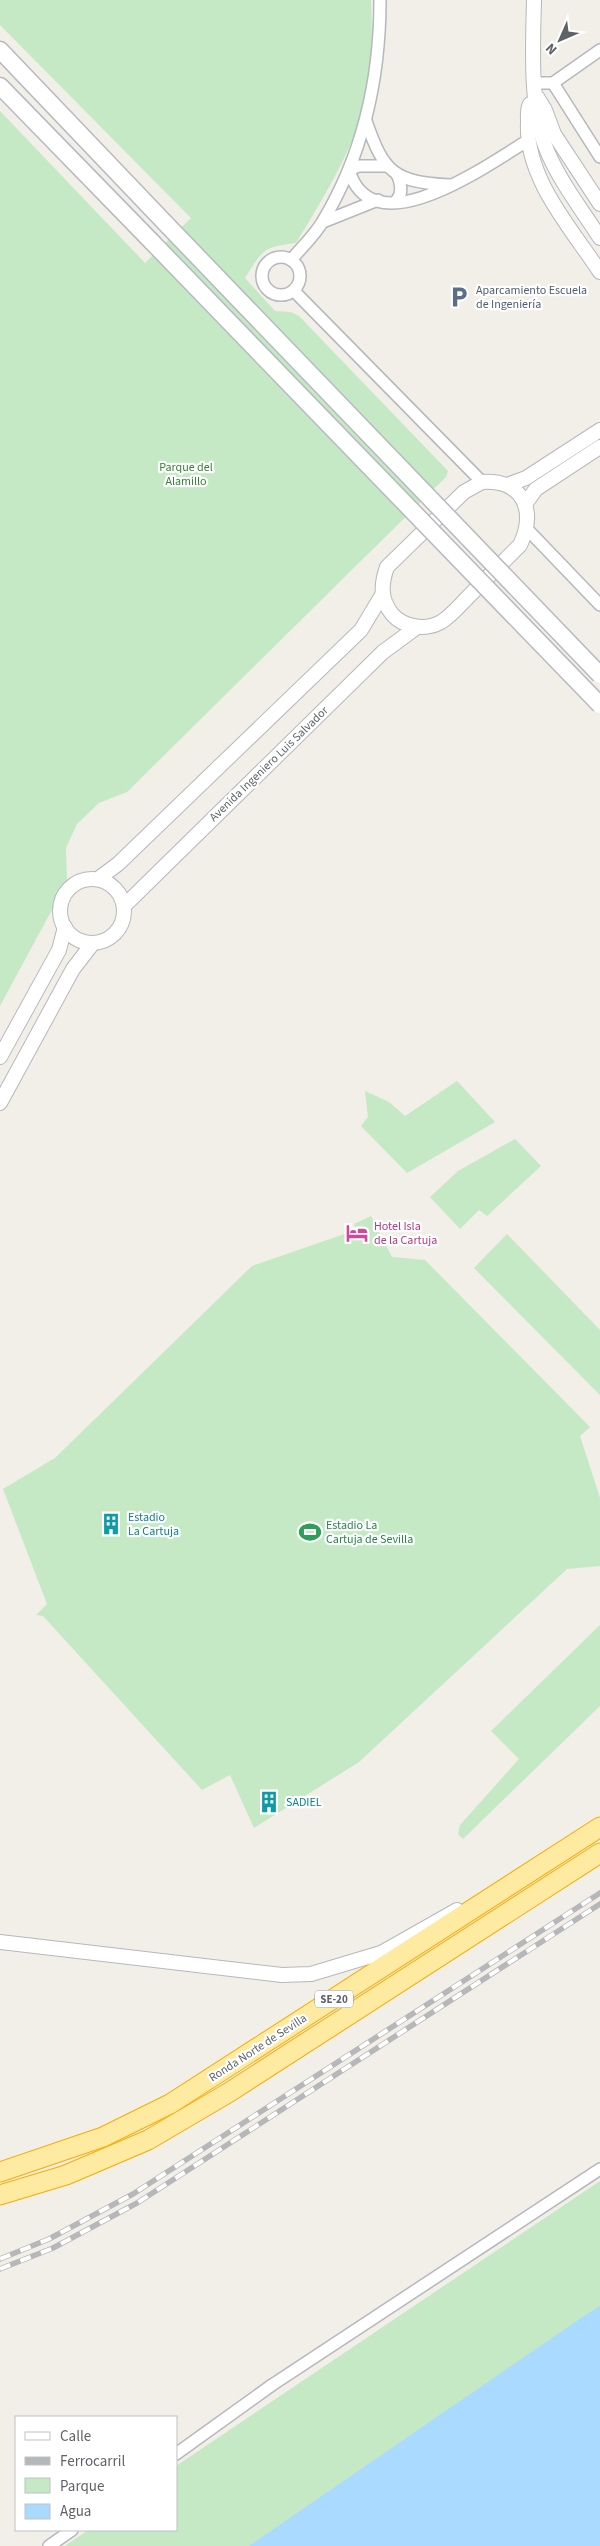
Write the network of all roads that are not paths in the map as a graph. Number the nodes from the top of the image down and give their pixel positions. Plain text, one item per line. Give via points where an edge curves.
1 (380, 0) edge
2 (534, 0) edge
3 (0, 50) edge
4 (600, 50) edge
5 (553, 83) junction
6 (0, 86) edge
7 (535, 89) junction
8 (366, 121) junction
9 (527, 141) junction
10 (600, 157) edge
11 (386, 166) junction
12 (348, 170) junction
13 (396, 174) junction
14 (452, 186) junction
15 (378, 200) junction
16 (395, 202) junction
17 (600, 204) edge
18 (323, 222) junction
19 (600, 238) edge
20 (292, 260) junction
21 (600, 272) edge
22 (294, 290) junction
23 (600, 430) edge
24 (600, 447) edge
25 (482, 482) junction
26 (507, 486) junction
27 (525, 504) junction
28 (528, 530) junction
29 (382, 595) junction
30 (600, 605) edge
31 (417, 627) junction
32 (600, 675) edge
33 (600, 705) edge
34 (98, 879) junction
35 (124, 906) junction
36 (65, 927) junction
37 (93, 943) junction
38 (0, 1056) edge
39 (0, 1103) edge
40 (600, 1827) edge
41 (600, 1853) edge
42 (534, 1870) junction
43 (0, 1942) edge
44 (600, 2169) edge
45 (0, 2172) edge
46 (0, 2195) edge
47 (178, 2453) edge
48 (71, 2531) edge
49 (49, 2546) edge

1 - 8 street via 378,54
2 - 7 street
3 - 32 main road, bridge
4 - 5 street
5 - 7 street
5 - 10 street
6 - 33 main road, bridge
7 - 9 street via 528,107
7 - 17 street via 554,134
7 - 19 street via 537,117 547,152
8 - 11 street via 376,150
8 - 12 street
9 - 14 street
9 - 21 street via 545,189
11 - 12 street via 359,166
11 - 13 street
12 - 15 street via 361,192 370,199
12 - 18 street
13 - 14 street via 420,183
13 - 16 street via 401,188
14 - 16 street via 430,196
15 - 16 street
15 - 18 street
18 - 20 street
20 - 22 street via 300,274
20 - 22 street via 273,258 264,267 262,279 273,294 284,295
22 - 25 street
23 - 26 street via 526,478
24 - 27 street via 536,489
25 - 26 street
25 - 29 street via 464,492 387,567 382,579
26 - 27 street
27 - 28 street
28 - 30 street
28 - 31 street via 520,545 441,622
29 - 31 street via 394,616
29 - 34 street via 361,630 118,864
31 - 35 street, Avenida Ingeniero Luis Salvador via 383,652
34 - 35 street via 115,888
34 - 36 street via 77,882 66,893 60,907
35 - 37 street via 120,928 104,941
36 - 37 street via 72,936
36 - 38 street via 59,950
37 - 39 street via 73,969
40 - 42 highway, Ronda Norte de Sevilla / SE-20
41 - 46 highway, Ronda Norte de Sevilla / SE-20 via 228,2093 148,2140 66,2175
42 - 43 street via 381,1953 311,1974 282,1974
42 - 45 highway, Ronda Norte de Sevilla / SE-20 via 170,2104 132,2124 59,2154
44 - 47 street via 272,2385
48 - 49 street

